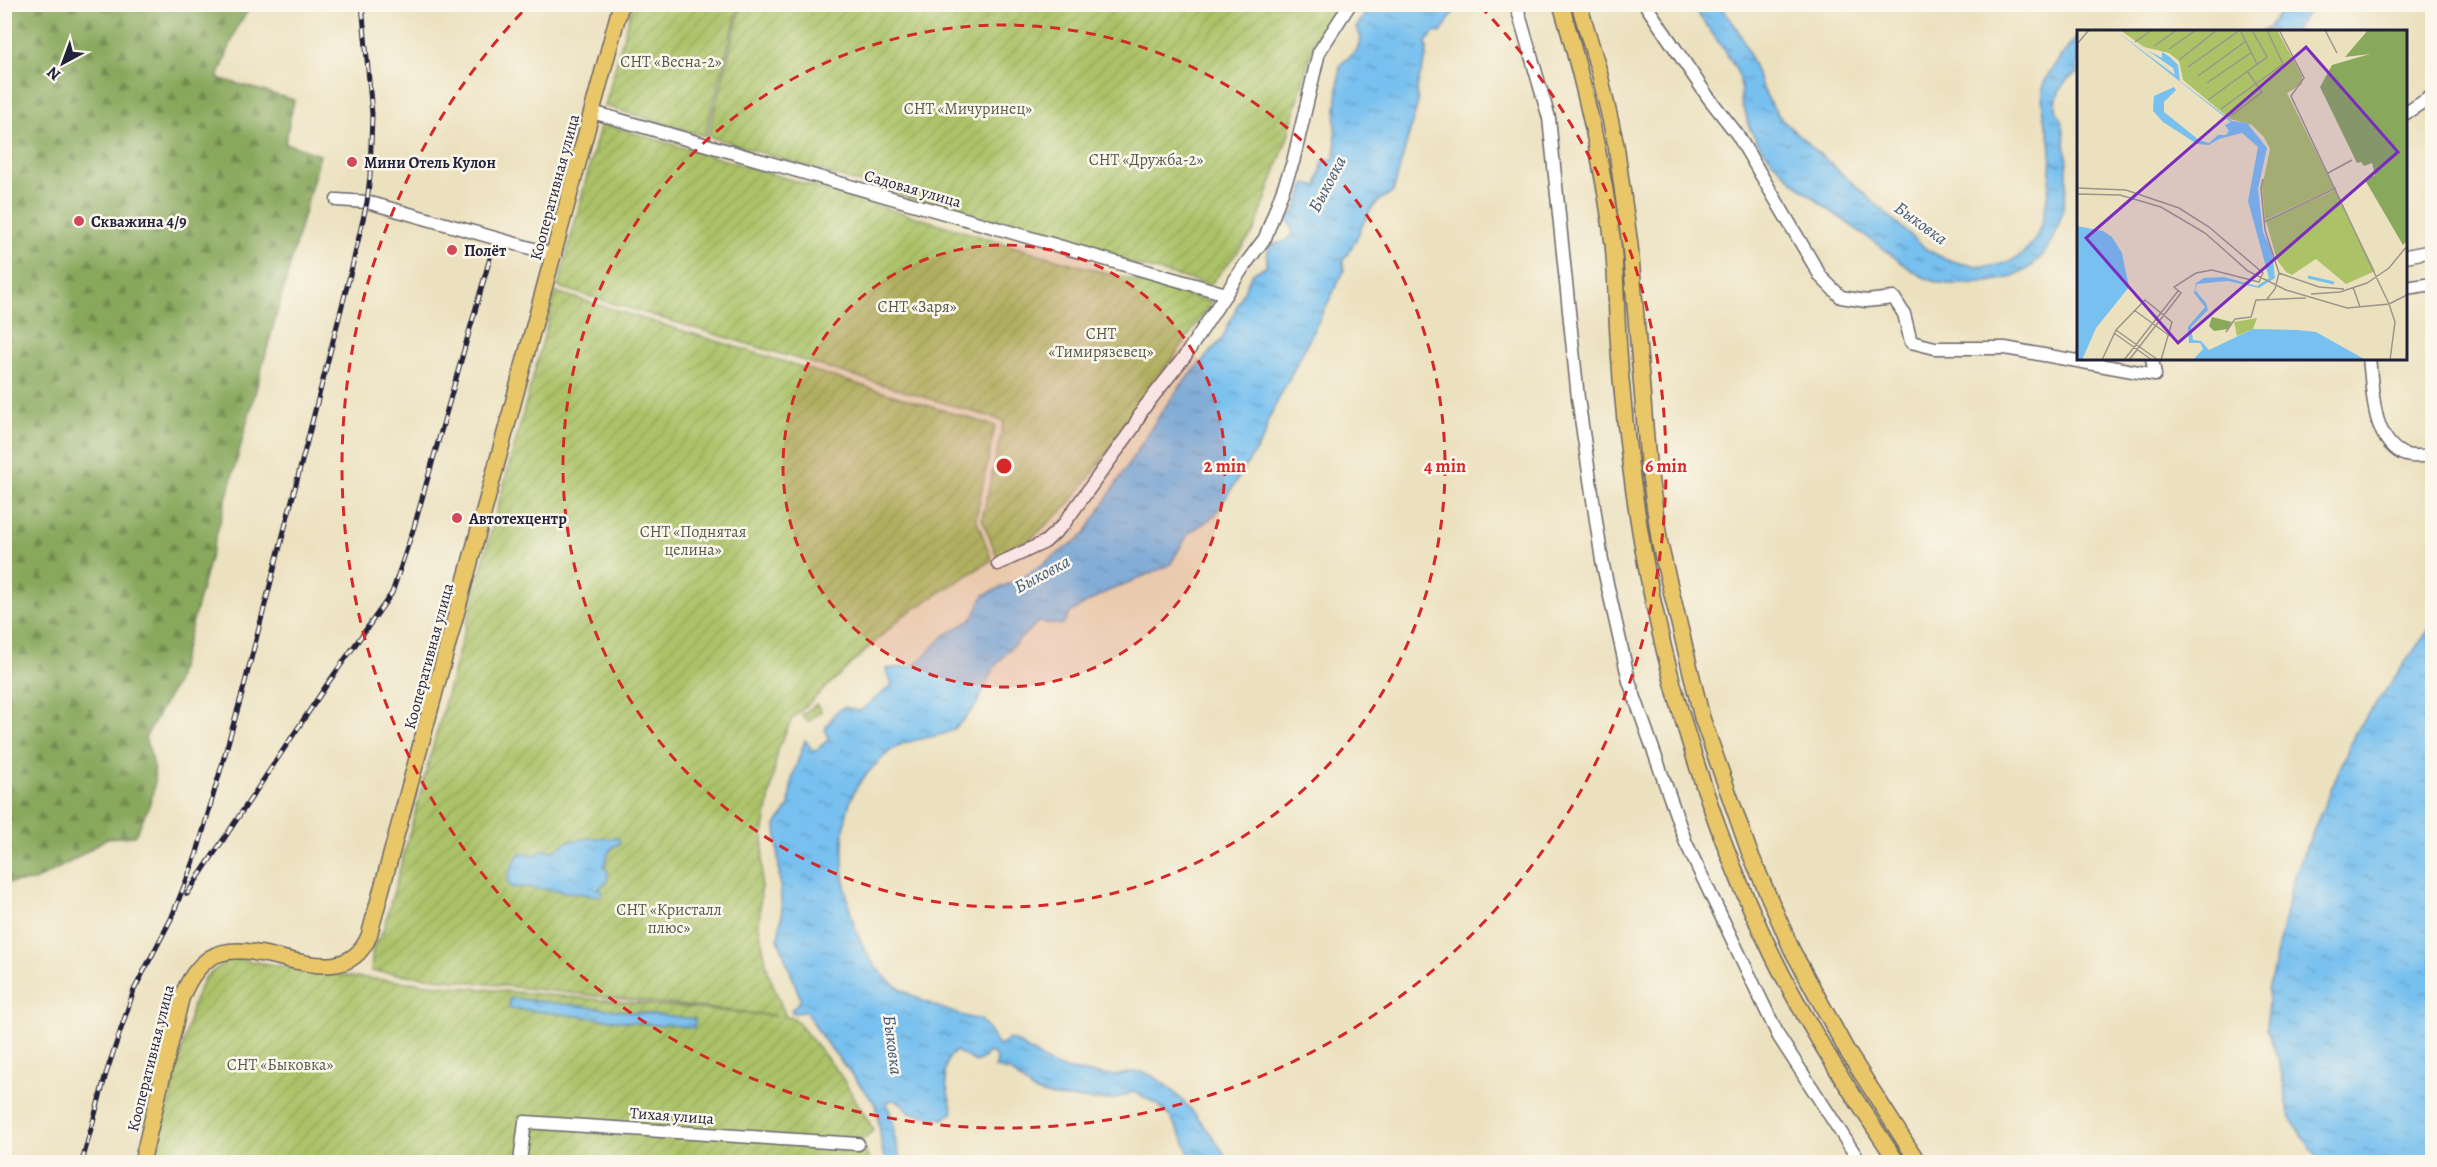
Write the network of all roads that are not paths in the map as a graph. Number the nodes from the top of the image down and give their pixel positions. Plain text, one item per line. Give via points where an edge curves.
1 (621, 4) edge
2 (1350, 4) edge
3 (1516, 4) edge
4 (1561, 4) edge
5 (1579, 4) edge
6 (1645, 4) edge
7 (2433, 96) edge
8 (592, 112) junction
9 (2407, 112) edge
10 (337, 200) dead end
11 (2433, 251) edge
12 (555, 255) junction
13 (2407, 256) edge
14 (2433, 284) edge
15 (2407, 288) edge
16 (1226, 294) junction
17 (2152, 360) edge
18 (2369, 360) edge
19 (2433, 455) edge
20 (998, 564) dead end
21 (858, 1144) dead end
22 (142, 1162) edge
23 (520, 1162) edge
24 (1860, 1162) edge
25 (1897, 1162) edge
26 (1918, 1162) edge

1 - 8 main road, Кооперативная улица
2 - 16 street via 1319,52 1293,162 1265,238
3 - 24 street via 1549,118 1580,409 1602,561 1629,681 1686,843 1779,1037
4 - 25 main road via 1598,146 1613,246 1619,350 1643,550 1684,721 1731,858 1773,957 1830,1061
5 - 26 main road via 1616,145 1630,245 1644,427 1660,545 1702,718 1749,851 1792,950 1847,1051
6 - 17 street via 1737,134 1821,277 1841,297 1866,301 1894,298 1904,314 1911,342 1935,348 2006,348 2155,375
7 - 9 street
8 - 12 main road, Кооперативная улица
8 - 16 street, Садовая улица
10 - 12 street via 367,202
11 - 13 street
12 - 22 main road, Кооперативная улица via 365,947 357,956 334,964 225,952 210,957 196,970 181,999
14 - 15 street
16 - 20 street via 1063,525 1045,542
18 - 19 street via 2379,426 2390,443 2401,453 2415,457
21 - 23 street, Тихая улица via 525,1122

